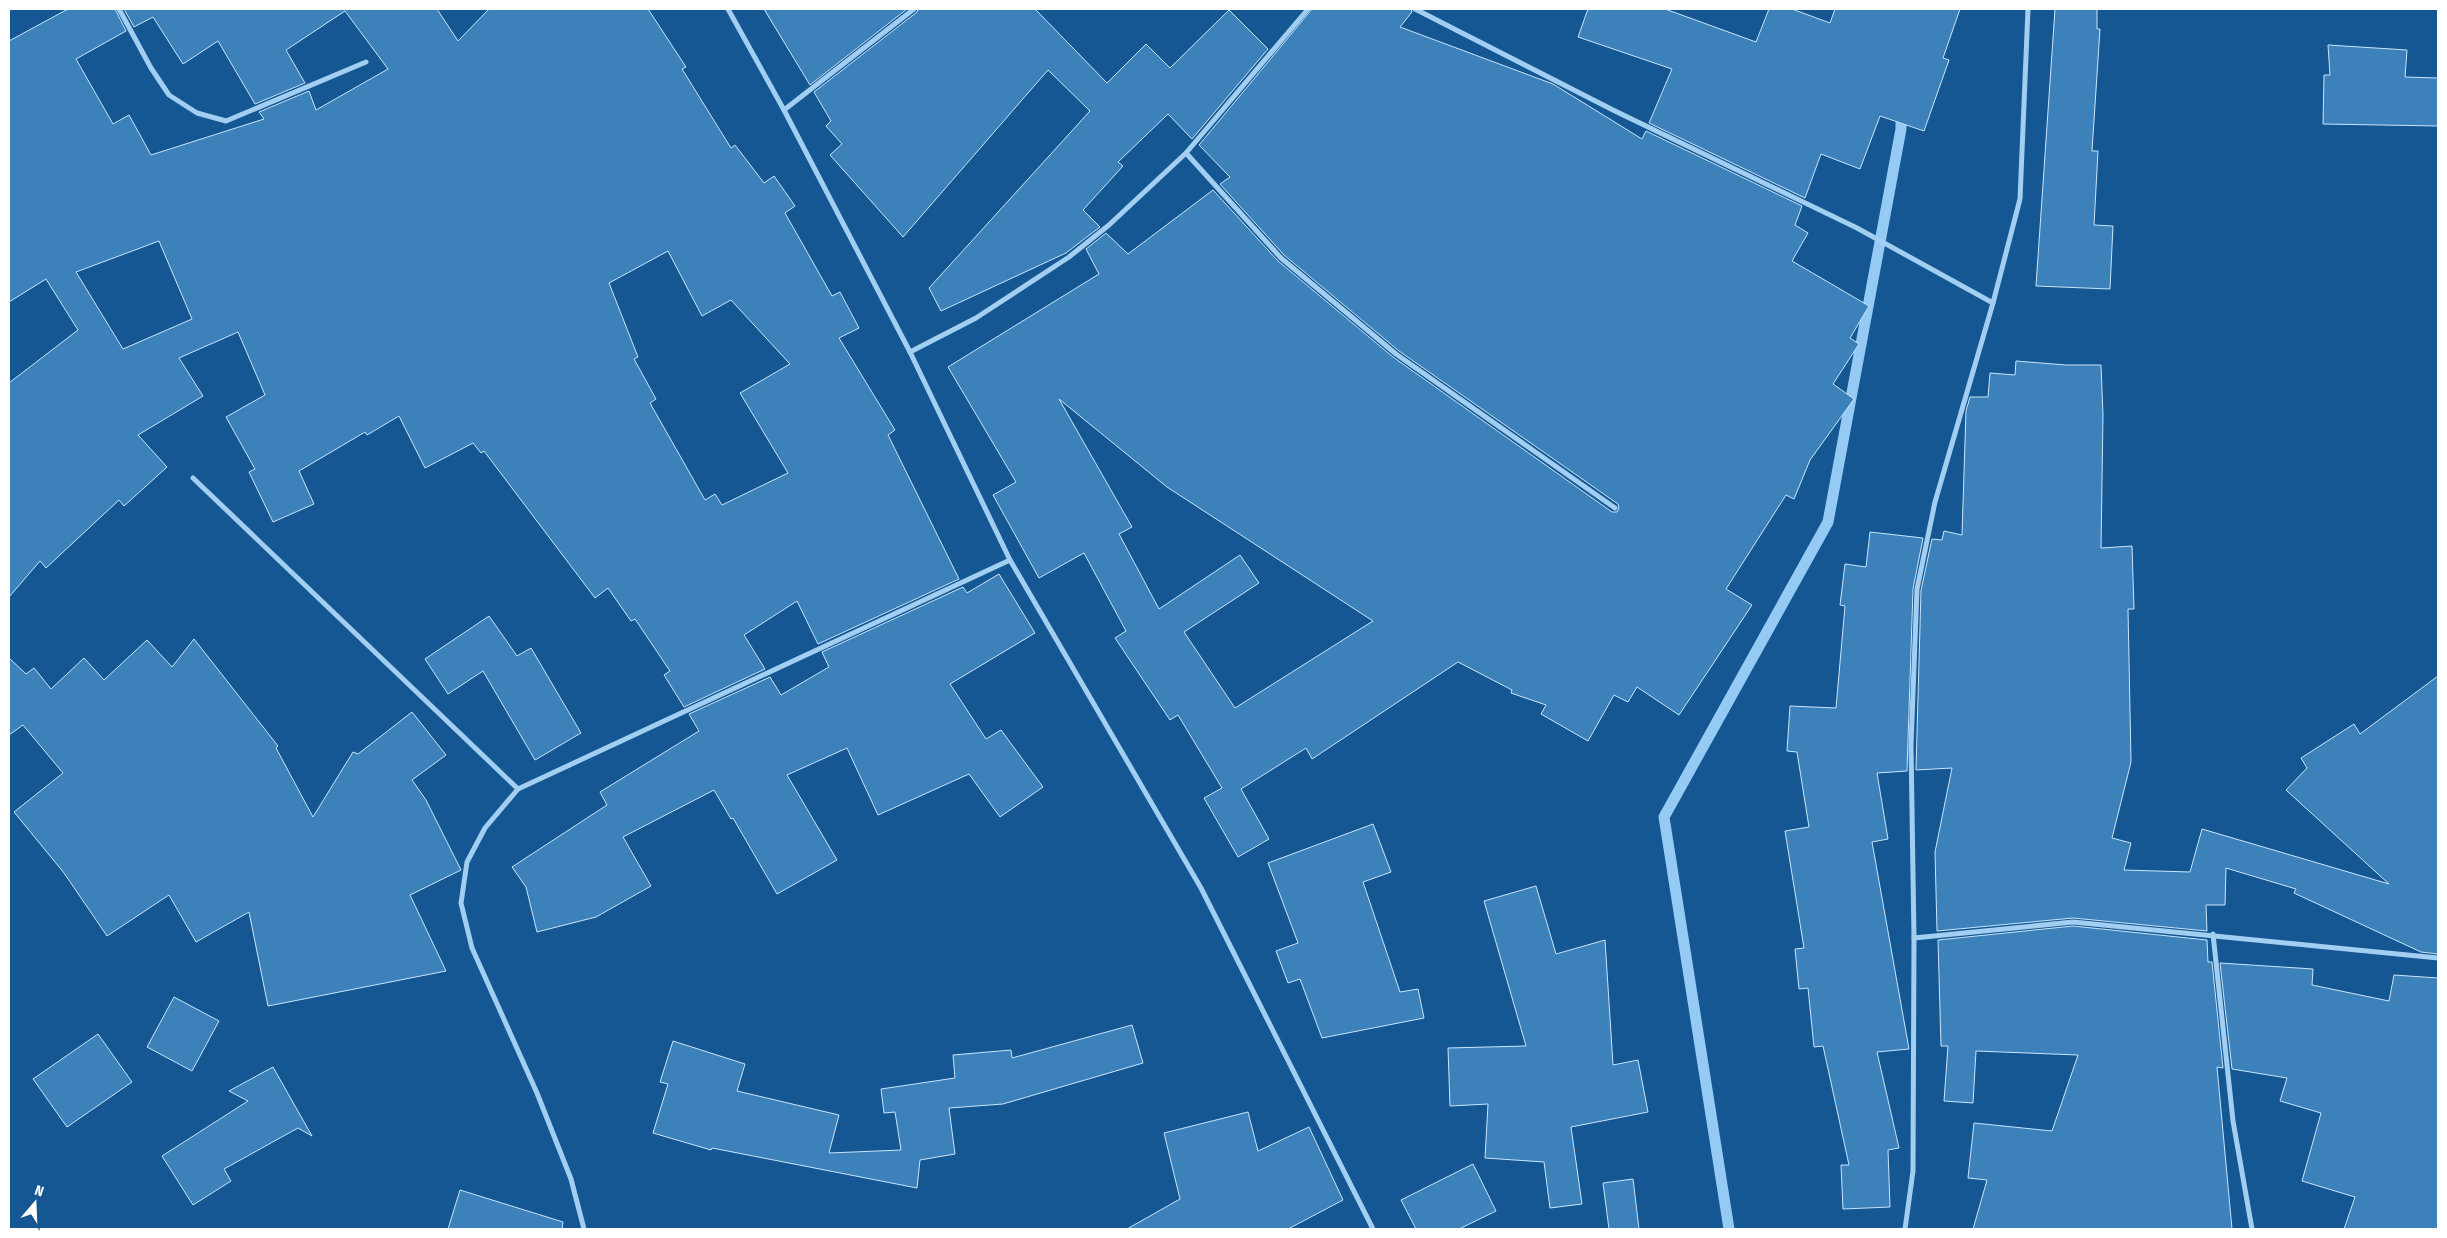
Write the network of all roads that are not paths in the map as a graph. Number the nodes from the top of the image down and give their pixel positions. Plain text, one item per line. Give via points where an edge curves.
1 (119, 9) edge
2 (728, 9) edge
3 (914, 9) edge
4 (1308, 9) edge
5 (1416, 9) edge
6 (2028, 9) edge
7 (366, 62) dead end
8 (784, 110) junction
9 (1186, 153) junction
10 (1993, 303) junction
11 (910, 352) junction
12 (193, 478) dead end
13 (1615, 508) dead end
14 (1010, 560) junction
15 (518, 790) junction
16 (2213, 934) junction
17 (1914, 938) junction
18 (2438, 958) edge
19 (584, 1229) edge
20 (1373, 1229) edge
21 (1905, 1229) edge
22 (2252, 1229) edge

1 - 7 street via 169,95 197,112 226,121
2 - 8 street
3 - 8 street
4 - 9 street
5 - 10 street via 1615,111 1856,228
6 - 10 street via 2020,199
8 - 11 street
9 - 11 street via 1109,225 1069,257 976,318
9 - 13 street via 1281,258 1396,354
10 - 17 street via 1936,502 1916,589 1911,745
11 - 14 street
12 - 15 street
14 - 15 street
14 - 20 street via 1201,888
15 - 19 street via 485,828 467,862 461,903 472,948 571,1179
16 - 17 street via 2073,922
16 - 18 street
16 - 22 street via 2233,1121
17 - 21 street via 1913,1171

